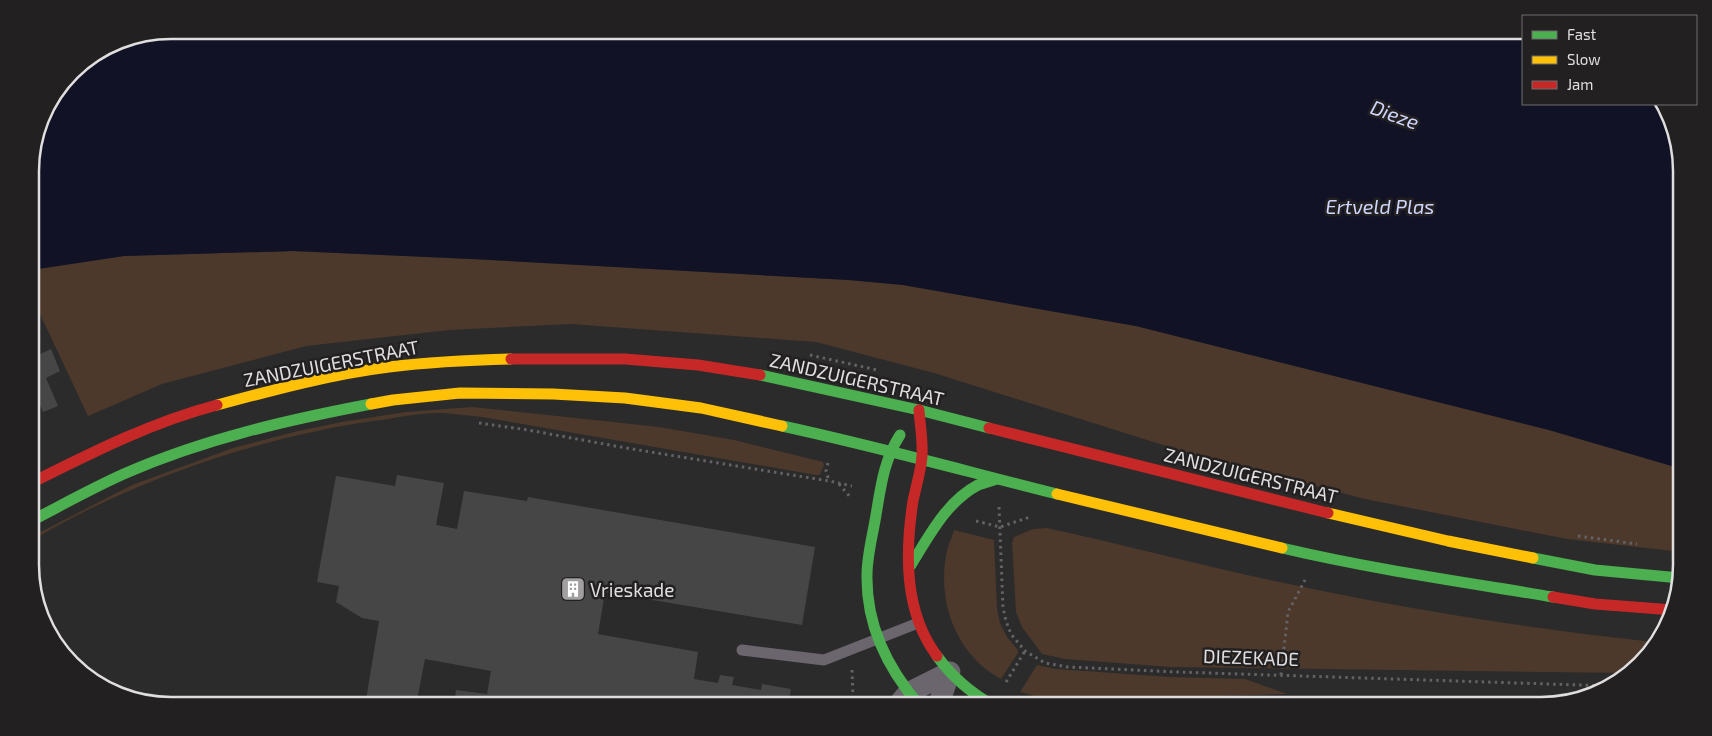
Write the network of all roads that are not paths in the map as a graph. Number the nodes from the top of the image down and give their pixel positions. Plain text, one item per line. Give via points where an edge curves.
1 (919, 410) junction
2 (890, 450) junction
3 (922, 458) junction
4 (997, 478) junction
5 (39, 479) edge
6 (39, 517) edge
7 (910, 566) junction
8 (1673, 577) edge
9 (1665, 609) edge
10 (918, 623) junction
11 (879, 638) junction
12 (742, 650) dead end
13 (950, 672) junction
14 (906, 697) edge
15 (914, 697) edge
16 (941, 697) edge
17 (980, 697) edge

1 - 2 main road
1 - 3 main road
1 - 5 main road, ZANDZUIGERSTRAAT via 769,376 698,365 625,359 454,360 388,366 306,382 200,409 114,442
1 - 8 main road, ZANDZUIGERSTRAAT via 1448,541 1596,570
2 - 3 main road
2 - 6 main road via 701,408 625,398 460,393 393,400 294,419 212,441 126,473
2 - 11 main road via 867,573 869,604
3 - 4 main road
3 - 7 main road via 913,504
4 - 7 main road via 978,486 946,512
4 - 9 main road via 1312,555 1595,604
7 - 10 main road via 912,605
10 - 11 lane
10 - 13 main road
11 - 12 lane via 824,660
11 - 14 main road
13 - 15 street
13 - 16 street
13 - 17 main road

